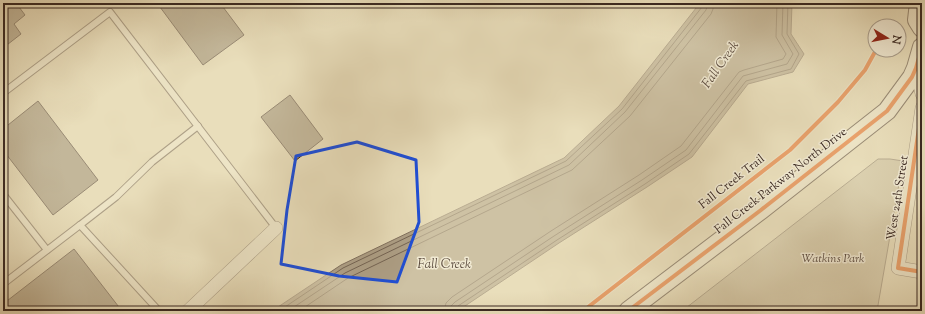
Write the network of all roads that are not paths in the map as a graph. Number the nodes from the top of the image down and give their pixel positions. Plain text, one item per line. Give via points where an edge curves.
1 (919, 3) edge
2 (922, 28) edge
3 (922, 47) edge
4 (916, 68) junction
5 (3, 93) edge
6 (922, 94) edge
7 (922, 108) edge
8 (198, 126) junction
9 (3, 194) edge
10 (80, 225) junction
11 (276, 228) joint
12 (47, 250) junction
13 (922, 272) edge
14 (3, 284) edge
15 (159, 311) edge
16 (188, 311) edge
17 (628, 311) edge

1 - 2 street via 917,20
3 - 4 street, Fall Creek Parkway North Drive
4 - 6 street
4 - 17 street, Fall Creek Parkway North Drive via 887,111
5 - 8 lane via 110,12
7 - 13 street, West 24th Street via 898,268
8 - 10 lane
8 - 11 lane
9 - 12 lane
10 - 12 lane
10 - 15 lane
11 - 16 street
12 - 14 lane

